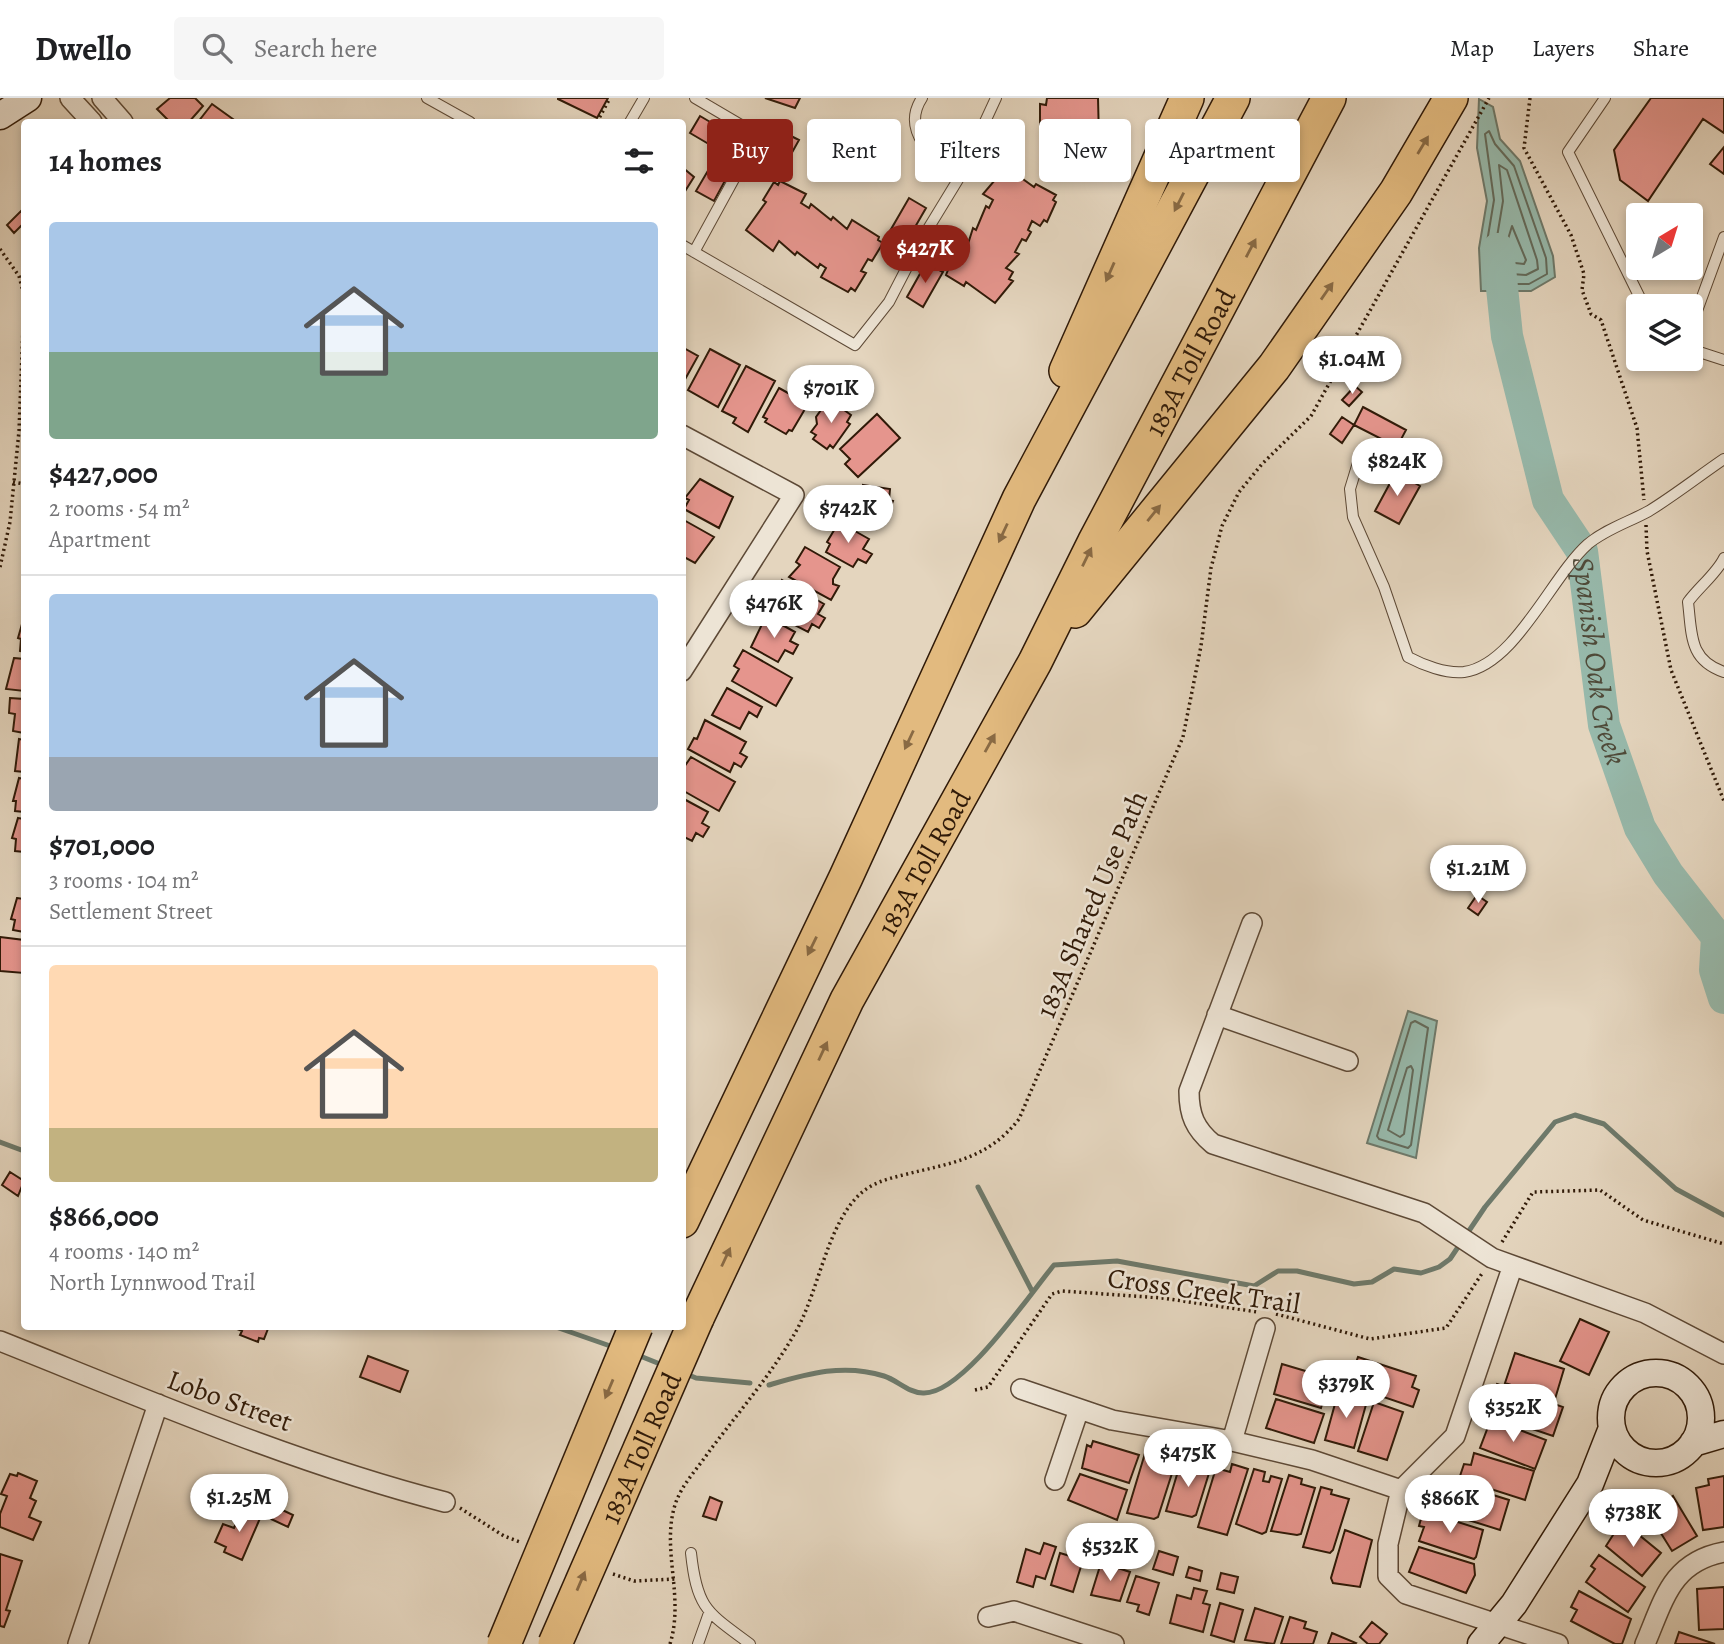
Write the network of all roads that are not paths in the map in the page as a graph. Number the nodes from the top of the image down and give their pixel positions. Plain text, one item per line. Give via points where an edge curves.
1 (27, 98) edge
2 (70, 98) edge
3 (102, 98) edge
4 (427, 98) edge
5 (644, 98) edge
6 (695, 98) edge
7 (922, 98) edge
8 (996, 98) edge
9 (1187, 98) edge
10 (1233, 98) edge
11 (1329, 98) edge
12 (1451, 98) edge
13 (1605, 98) edge
14 (0, 116) edge
15 (89, 119) edge
16 (120, 119) edge
17 (465, 119) edge
18 (632, 119) edge
19 (915, 119) edge
20 (986, 119) edge
21 (957, 182) edge
22 (1724, 237) edge
23 (686, 248) edge
24 (694, 252) junction
25 (1638, 294) edge
26 (1703, 294) edge
27 (1703, 353) edge
28 (1724, 360) edge
29 (686, 437) edge
30 (1361, 453) dead end
31 (1723, 461) edge
32 (1019, 499) junction
33 (1724, 558) edge
34 (1035, 662) junction
35 (686, 665) edge
36 (1724, 672) edge
37 (1252, 923) dead end
38 (1217, 1015) junction
39 (1348, 1061) dead end
40 (686, 1213) edge
41 (1512, 1268) junction
42 (1265, 1328) dead end
43 (634, 1330) edge
44 (0, 1340) edge
45 (1724, 1354) edge
46 (1021, 1390) dead end
47 (1691, 1390) junction
48 (159, 1405) junction
49 (1079, 1409) junction
50 (1724, 1411) edge
51 (1612, 1428) junction
52 (1724, 1434) edge
53 (1232, 1441) junction
54 (1693, 1443) junction
55 (1642, 1461) junction
56 (1055, 1480) dead end
57 (1590, 1484) junction
58 (1401, 1490) junction
59 (445, 1502) road end
60 (1724, 1552) edge
61 (691, 1553) dead end
62 (709, 1613) junction
63 (988, 1617) dead end
64 (1489, 1634) edge
65 (78, 1644) edge
66 (504, 1644) edge
67 (555, 1644) edge
68 (698, 1644) edge
69 (750, 1644) edge
70 (1114, 1644) edge
71 (1558, 1644) edge
72 (1645, 1644) edge

1 - 14 street
2 - 15 street
3 - 16 street
4 - 17 lane
5 - 18 lane
6 - 24 lane via 758,135
7 - 19 lane via 915,108
8 - 20 lane
9 -> 32 highway via 1071,359
10 -> 32 highway
34 -> 11 highway, 183A Toll Road
34 -> 12 highway via 1274,367 1396,192
13 - 25 lane via 1568,152
21 - 24 lane via 889,302 855,345
22 - 26 lane
23 - 24 lane
27 - 28 lane
29 - 35 street via 794,495
30 - 31 lane via 1350,489 1353,517 1408,657 1425,666 1463,672 1487,663 1509,645 1563,571 1589,544
32 -> 40 highway
33 - 36 lane via 1688,602 1694,648 1706,666
67 -> 34 highway, 183A Toll Road, bridge via 697,1318 847,1000
37 - 38 street
38 - 39 street
38 - 41 street via 1189,1091 1189,1108 1198,1131 1213,1144 1424,1213
41 - 45 street via 1646,1313
41 - 58 street via 1455,1436
42 - 53 street
43 -> 66 highway, 183A Toll Road, bridge
44 - 48 street, Lobo Street
46 - 49 street
47 - 50 street via 1707,1405
47 - 51 street via 1667,1375 1638,1377 1616,1398
47 - 54 street via 1701,1417
48 - 59 street, Lobo Street via 394,1489
48 - 65 street
49 - 53 street via 1112,1420
49 - 56 street
51 - 55 street via 1618,1443
51 - 57 street
52 - 54 street
53 - 58 street
54 - 55 street via 1671,1461
55 - 57 street
57 - 64 street
58 - 64 street via 1388,1544 1388,1576 1406,1594
60 - 72 street via 1701,1556 1670,1585
61 - 62 lane via 695,1590
62 - 68 lane
62 - 69 lane
63 - 70 street via 1014,1611
64 - 71 street

